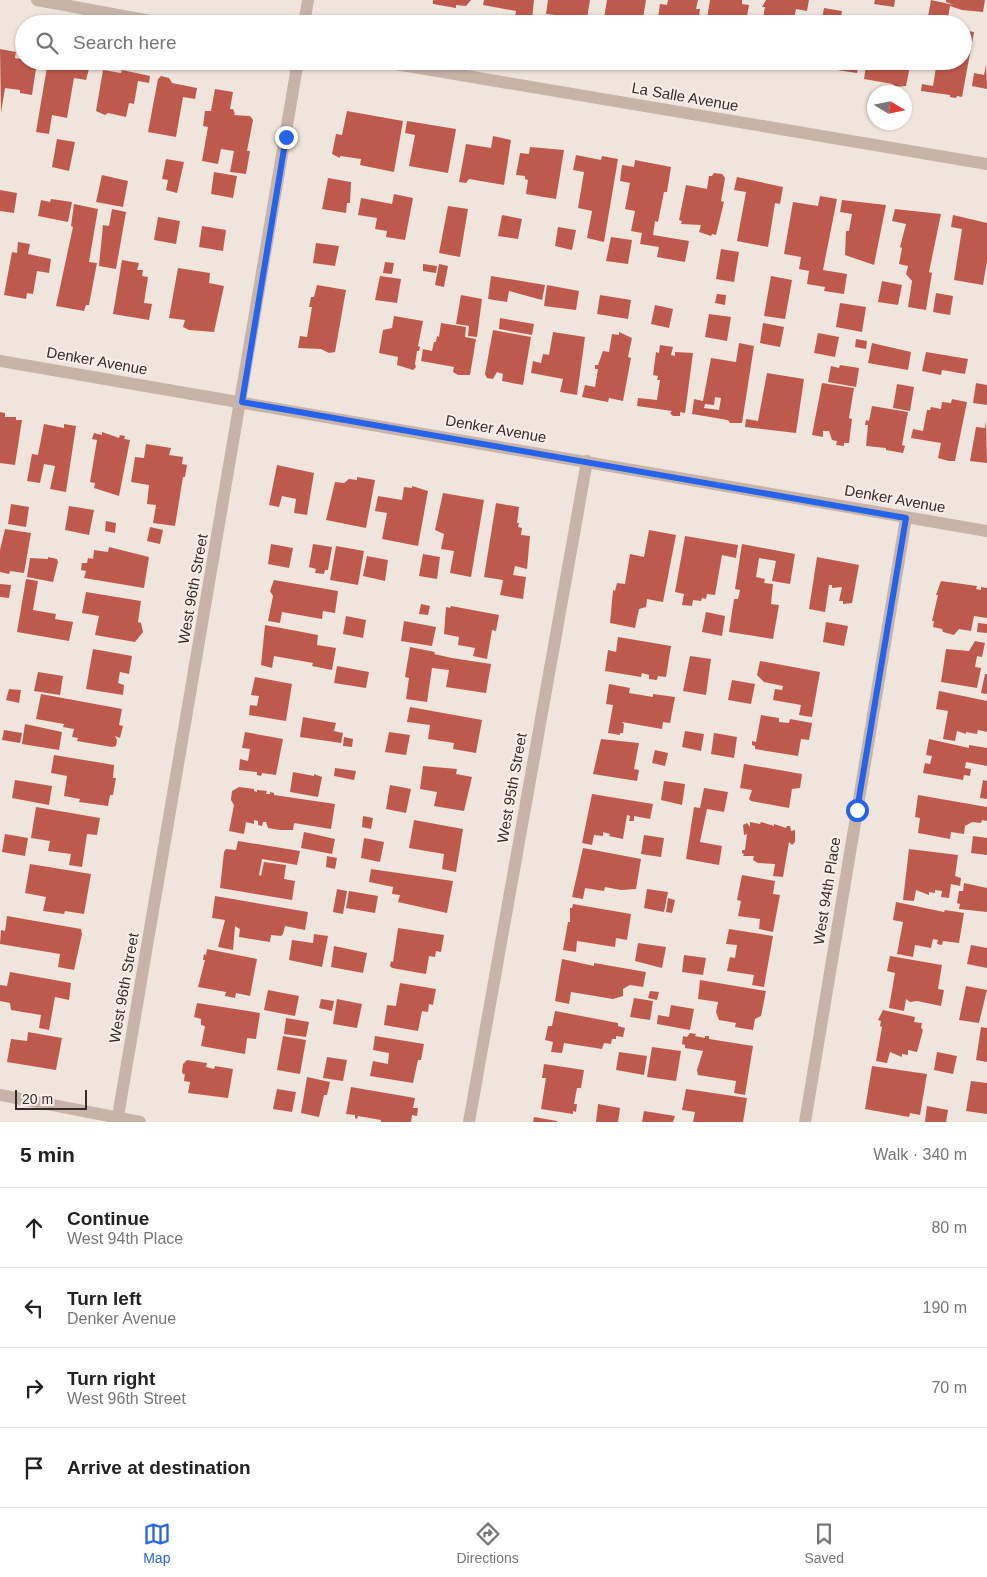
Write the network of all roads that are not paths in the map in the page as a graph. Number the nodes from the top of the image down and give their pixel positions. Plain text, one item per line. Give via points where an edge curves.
1 (37, 0) edge
2 (308, 0) edge
3 (118, 15) edge
4 (306, 15) edge
5 (297, 70) edge
6 (431, 70) edge
7 (987, 164) edge
8 (0, 361) edge
9 (242, 402) junction
10 (586, 461) junction
11 (906, 518) junction
12 (987, 531) edge
13 (0, 1095) edge
14 (117, 1120) edge
15 (140, 1122) edge
16 (469, 1122) edge
17 (805, 1122) edge

1 - 3 street
2 - 4 street
5 - 9 street, West 96th Street
6 - 7 street, La Salle Avenue
8 - 9 street, Denker Avenue
9 - 10 street, Denker Avenue
9 - 14 street, West 96th Street
10 - 11 street, Denker Avenue
10 - 16 street, West 95th Street
11 - 12 street, Denker Avenue
11 - 17 street, West 94th Place
13 - 14 street
14 - 15 street

